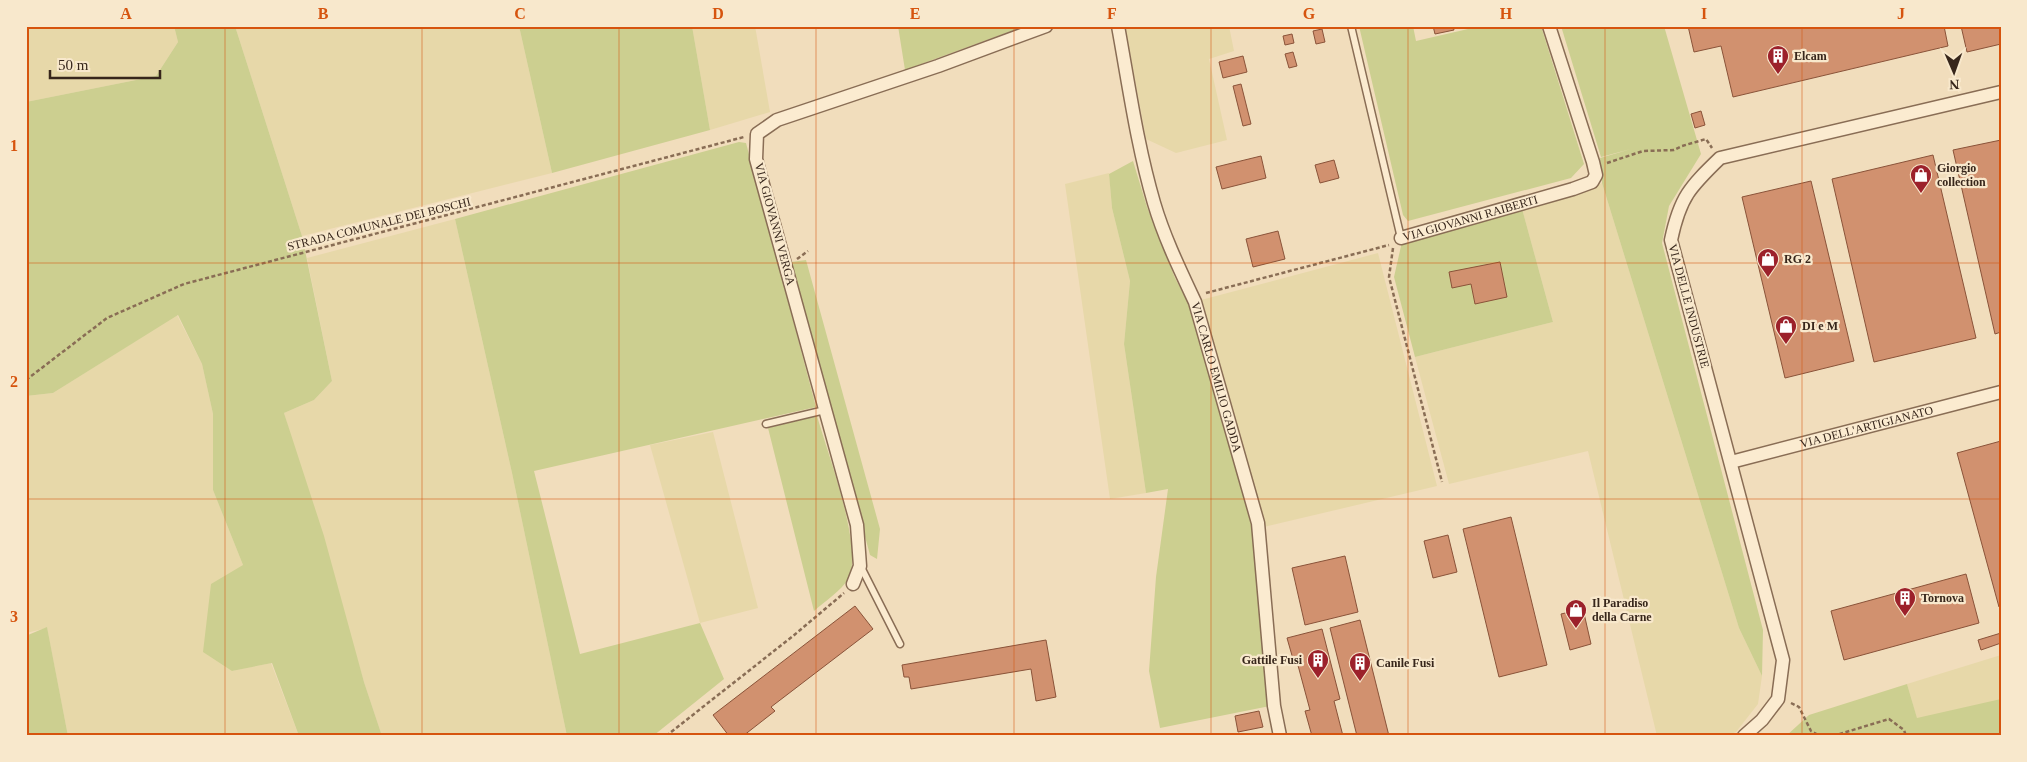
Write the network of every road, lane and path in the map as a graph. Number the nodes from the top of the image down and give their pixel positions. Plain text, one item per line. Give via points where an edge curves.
1 (1046, 26) edge
2 (1118, 26) edge
3 (1351, 26) edge
4 (1549, 26) edge
5 (2001, 92) edge
6 (757, 134) junction
7 (1720, 158) junction
8 (1593, 162) junction
9 (1398, 240) junction
10 (1192, 296) junction
11 (26, 380) edge
12 (2001, 392) edge
13 (826, 410) junction
14 (766, 424) dead end
15 (1732, 462) junction
16 (1442, 482) dead end
17 (860, 566) junction
18 (853, 584) joint
19 (900, 644) dead end
20 (1778, 699) junction
21 (666, 736) edge
22 (1280, 736) edge
23 (1744, 736) edge
24 (1820, 736) edge
25 (1833, 736) edge
26 (1906, 736) edge

1 - 6 street via 777,120
2 - 10 street, VIA CARLO EMILIO GADDA via 1141,156 1154,205 1180,274
3 - 9 lane, VIA GIOVANNI RAIBERTI
4 - 8 street, VIA GIOVANNI RAIBERTI
5 - 7 street
6 - 11 path, STRADA COMUNALE DEI BOSCHI via 184,284 107,318
6 - 13 street, VIA GIOVANNI VERGA via 756,159
7 - 8 path via 1706,139 1674,150 1643,151 1611,163
7 - 15 street, VIA DELLE INDUSTRIE via 1694,183 1677,210 1671,240
8 - 9 street, VIA GIOVANNI RAIBERTI via 1596,175 1592,182
9 - 10 path
9 - 16 path via 1388,277
10 - 22 street, VIA CARLO EMILIO GADDA via 1258,523 1274,706
12 - 15 street, VIA DELL'ARTIGIANATO
13 - 14 lane
13 - 17 street, VIA GIOVANNI VERGA via 857,525
15 - 20 street, VIA DELLE INDUSTRIE via 1783,660
17 - 18 street, VIA GIOVANNI VERGA
17 - 19 lane
18 - 21 path via 834,604
20 - 23 street, VIA DELLE INDUSTRIE
20 - 24 path via 1799,707 1811,731
25 - 26 path via 1888,720 1904,730

